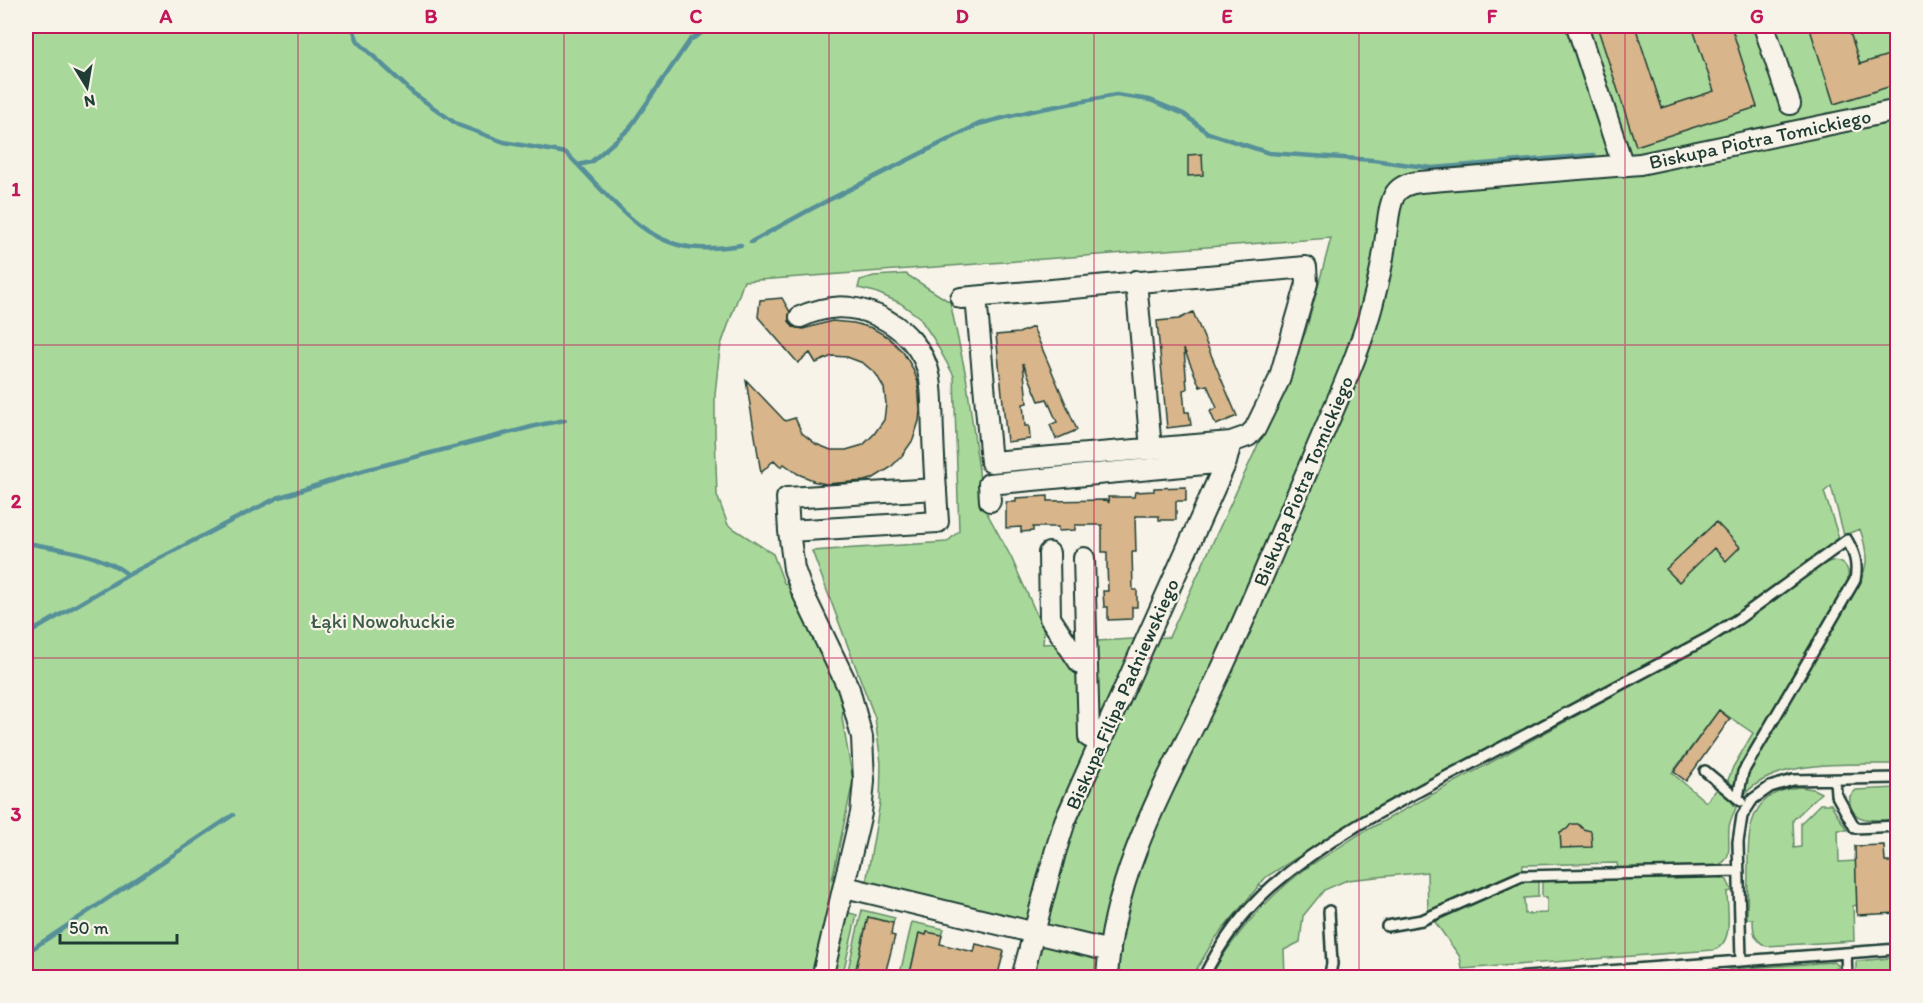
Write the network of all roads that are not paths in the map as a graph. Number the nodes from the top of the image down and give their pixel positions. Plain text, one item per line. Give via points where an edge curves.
1 (1577, 26) edge
2 (1764, 26) edge
3 (1790, 104) dead end
4 (1898, 110) edge
5 (1623, 166) junction
6 (1136, 281) junction
7 (800, 317) dead end
8 (1231, 442) junction
9 (1151, 449) junction
10 (1226, 462) junction
11 (936, 489) junction
12 (990, 501) dead end
13 (789, 531) junction
14 (1049, 553) dead end
15 (1084, 558) dead end
16 (1087, 662) junction
17 (1100, 742) junction
18 (1705, 771) dead end
19 (1898, 778) edge
20 (1835, 780) junction
21 (1738, 797) junction
22 (1747, 807) junction
23 (1898, 826) edge
24 (1739, 871) junction
25 (845, 887) junction
26 (1329, 910) dead end
27 (1387, 926) dead end
28 (1034, 931) junction
29 (1898, 949) edge
30 (1110, 951) junction
31 (1846, 953) junction
32 (1741, 961) junction
33 (1704, 964) junction
34 (1606, 975) edge
35 (822, 978) edge
36 (1022, 978) edge
37 (1107, 978) edge
38 (1203, 978) edge
39 (1329, 978) edge
40 (1515, 978) edge
41 (1705, 978) edge
42 (1847, 978) edge

1 - 5 street, Biskupa Piotra Tomickiego
2 - 3 street, Biskupa Piotra Tomickiego
4 - 5 street, Biskupa Piotra Tomickiego
5 - 30 street, Biskupa Piotra Tomickiego via 1420,182 1405,185 1395,193 1377,288 1358,352 1224,663 1146,826 1126,877
6 - 8 street via 1306,267 1307,283 1279,380 1255,429
6 - 9 street
6 - 9 street via 969,297 991,462
7 - 11 street via 817,309 847,307 886,320 914,342 930,378
8 - 9 street
8 - 10 street, Biskupa Filipa Padniewskiego
10 - 12 street via 989,484
10 - 17 street, Biskupa Filipa Padniewskiego
11 - 13 street via 938,522
11 - 13 street via 787,498
13 - 25 street via 794,569 849,689 862,736 862,805
14 - 16 street via 1050,618 1080,663
15 - 16 street
16 - 17 street via 1089,737
17 - 28 street, Biskupa Filipa Padniewskiego via 1065,821
18 - 21 lane
19 - 20 lane
20 - 22 lane via 1781,783 1762,791
20 - 23 lane via 1838,798 1855,828
21 - 22 lane
21 - 38 lane via 1743,772 1855,580 1855,554 1847,540 1710,637 1375,815 1299,864 1246,913 1221,945
22 - 24 lane via 1739,828
24 - 27 lane via 1522,876 1422,920
24 - 32 lane
25 - 28 street
25 - 35 street
26 - 39 lane
28 - 30 street
28 - 36 street, Biskupa Filipa Padniewskiego
29 - 31 lane
30 - 37 street, Biskupa Piotra Tomickiego
31 - 32 lane
31 - 42 lane
32 - 33 lane
33 - 34 lane
33 - 41 lane
34 - 40 lane

